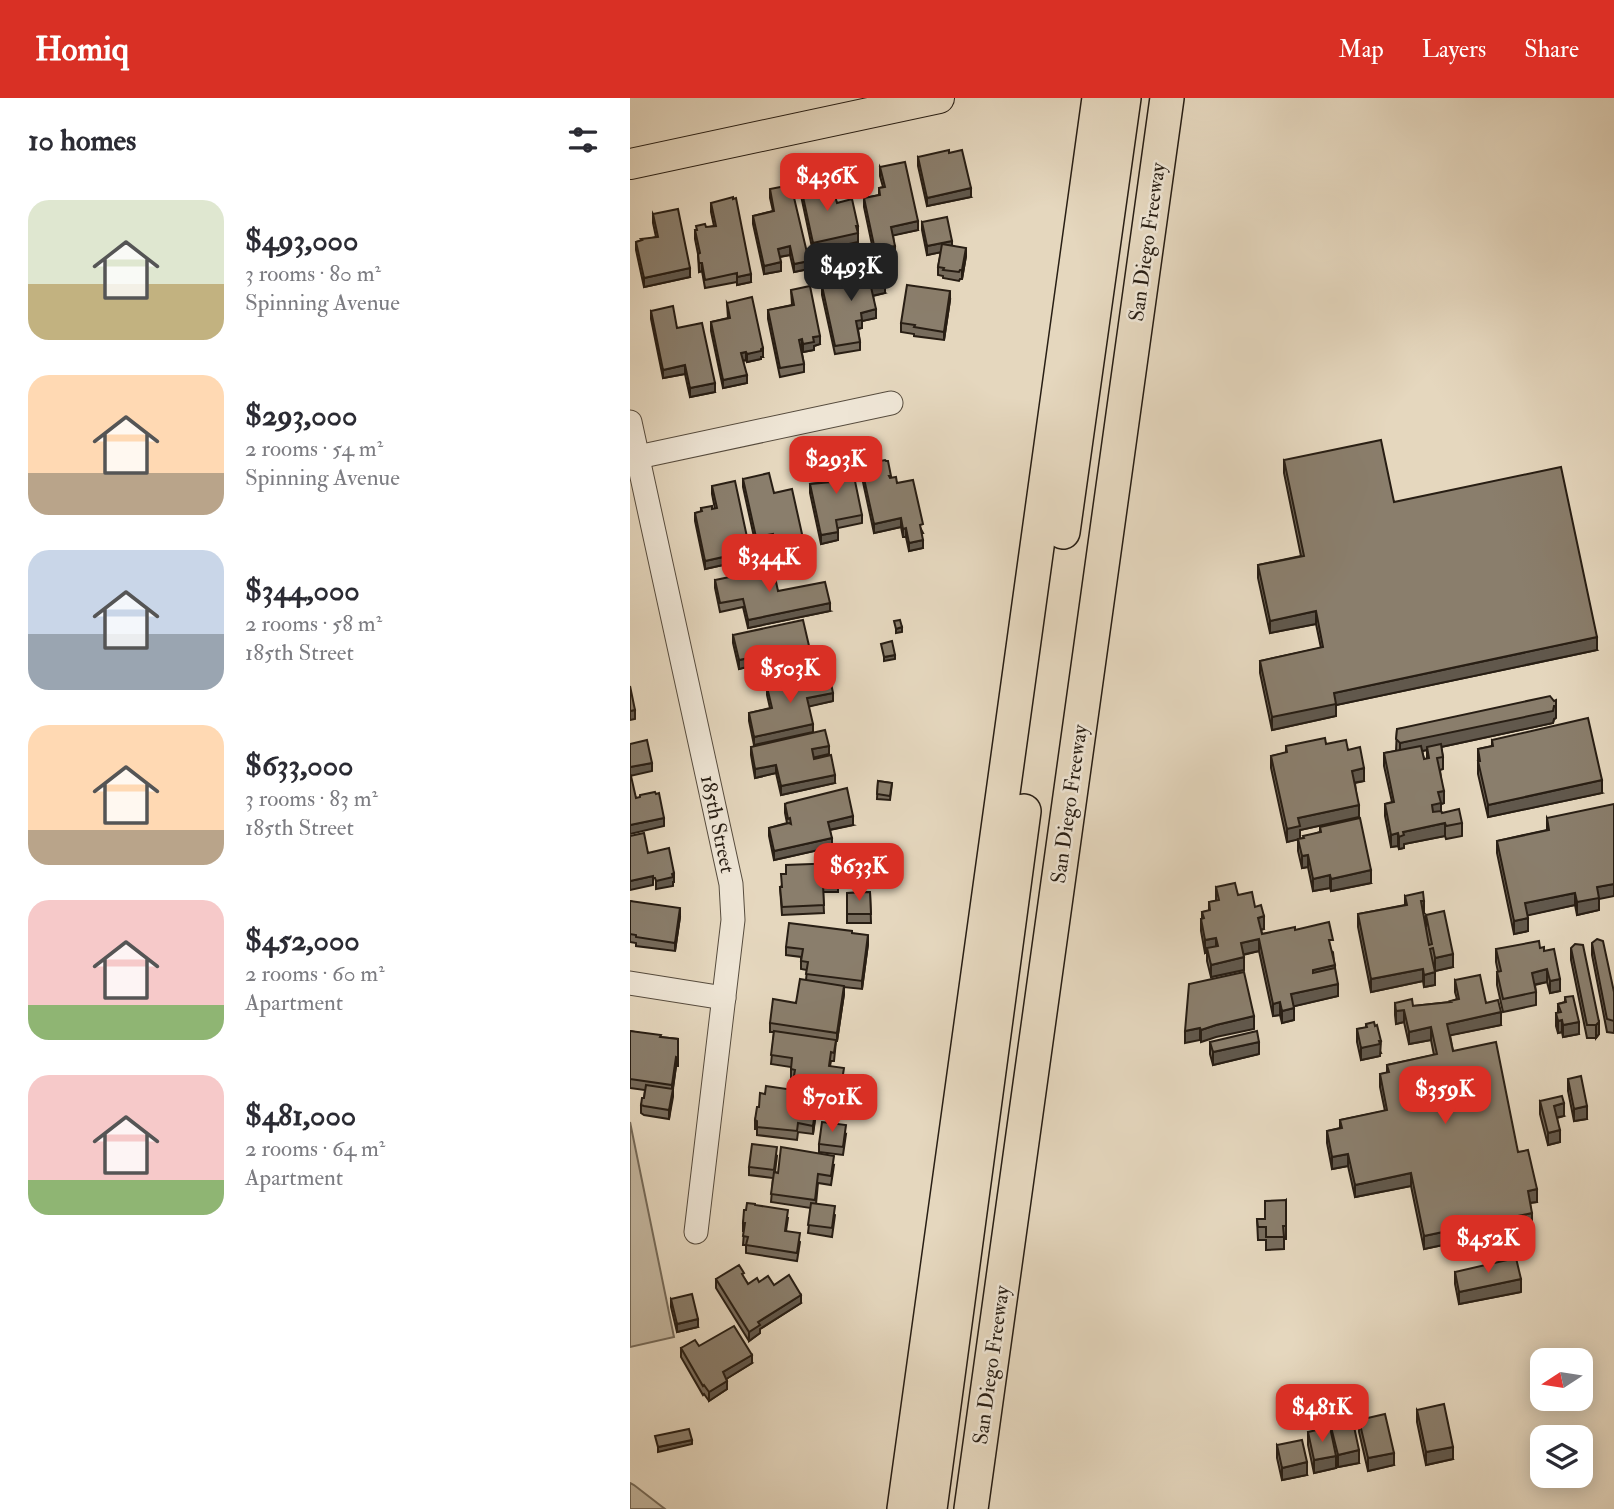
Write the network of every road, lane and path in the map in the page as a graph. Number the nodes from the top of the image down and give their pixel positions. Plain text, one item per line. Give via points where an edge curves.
1 (939, 98) edge
2 (1099, 98) edge
3 (1124, 98) edge
4 (1139, 98) edge
5 (1135, 127) edge
6 (630, 164) edge
7 (891, 403) dead end
8 (630, 422) edge
9 (638, 457) junction
10 (630, 983) edge
11 (724, 998) junction
12 (696, 1232) dead end
13 (904, 1509) edge
14 (930, 1509) edge
15 (971, 1509) edge

1 - 6 main road
2 - 5 highway, San Diego Freeway
3 - 5 highway
4 - 5 highway
5 - 13 highway, San Diego Freeway via 1042,514
5 - 14 highway via 1028,781
5 - 15 highway, San Diego Freeway via 1102,567
7 - 9 street
8 - 9 street, 185th Street
9 - 11 street, 185th Street via 731,884 733,920
10 - 11 street
11 - 12 street, 185th Street

